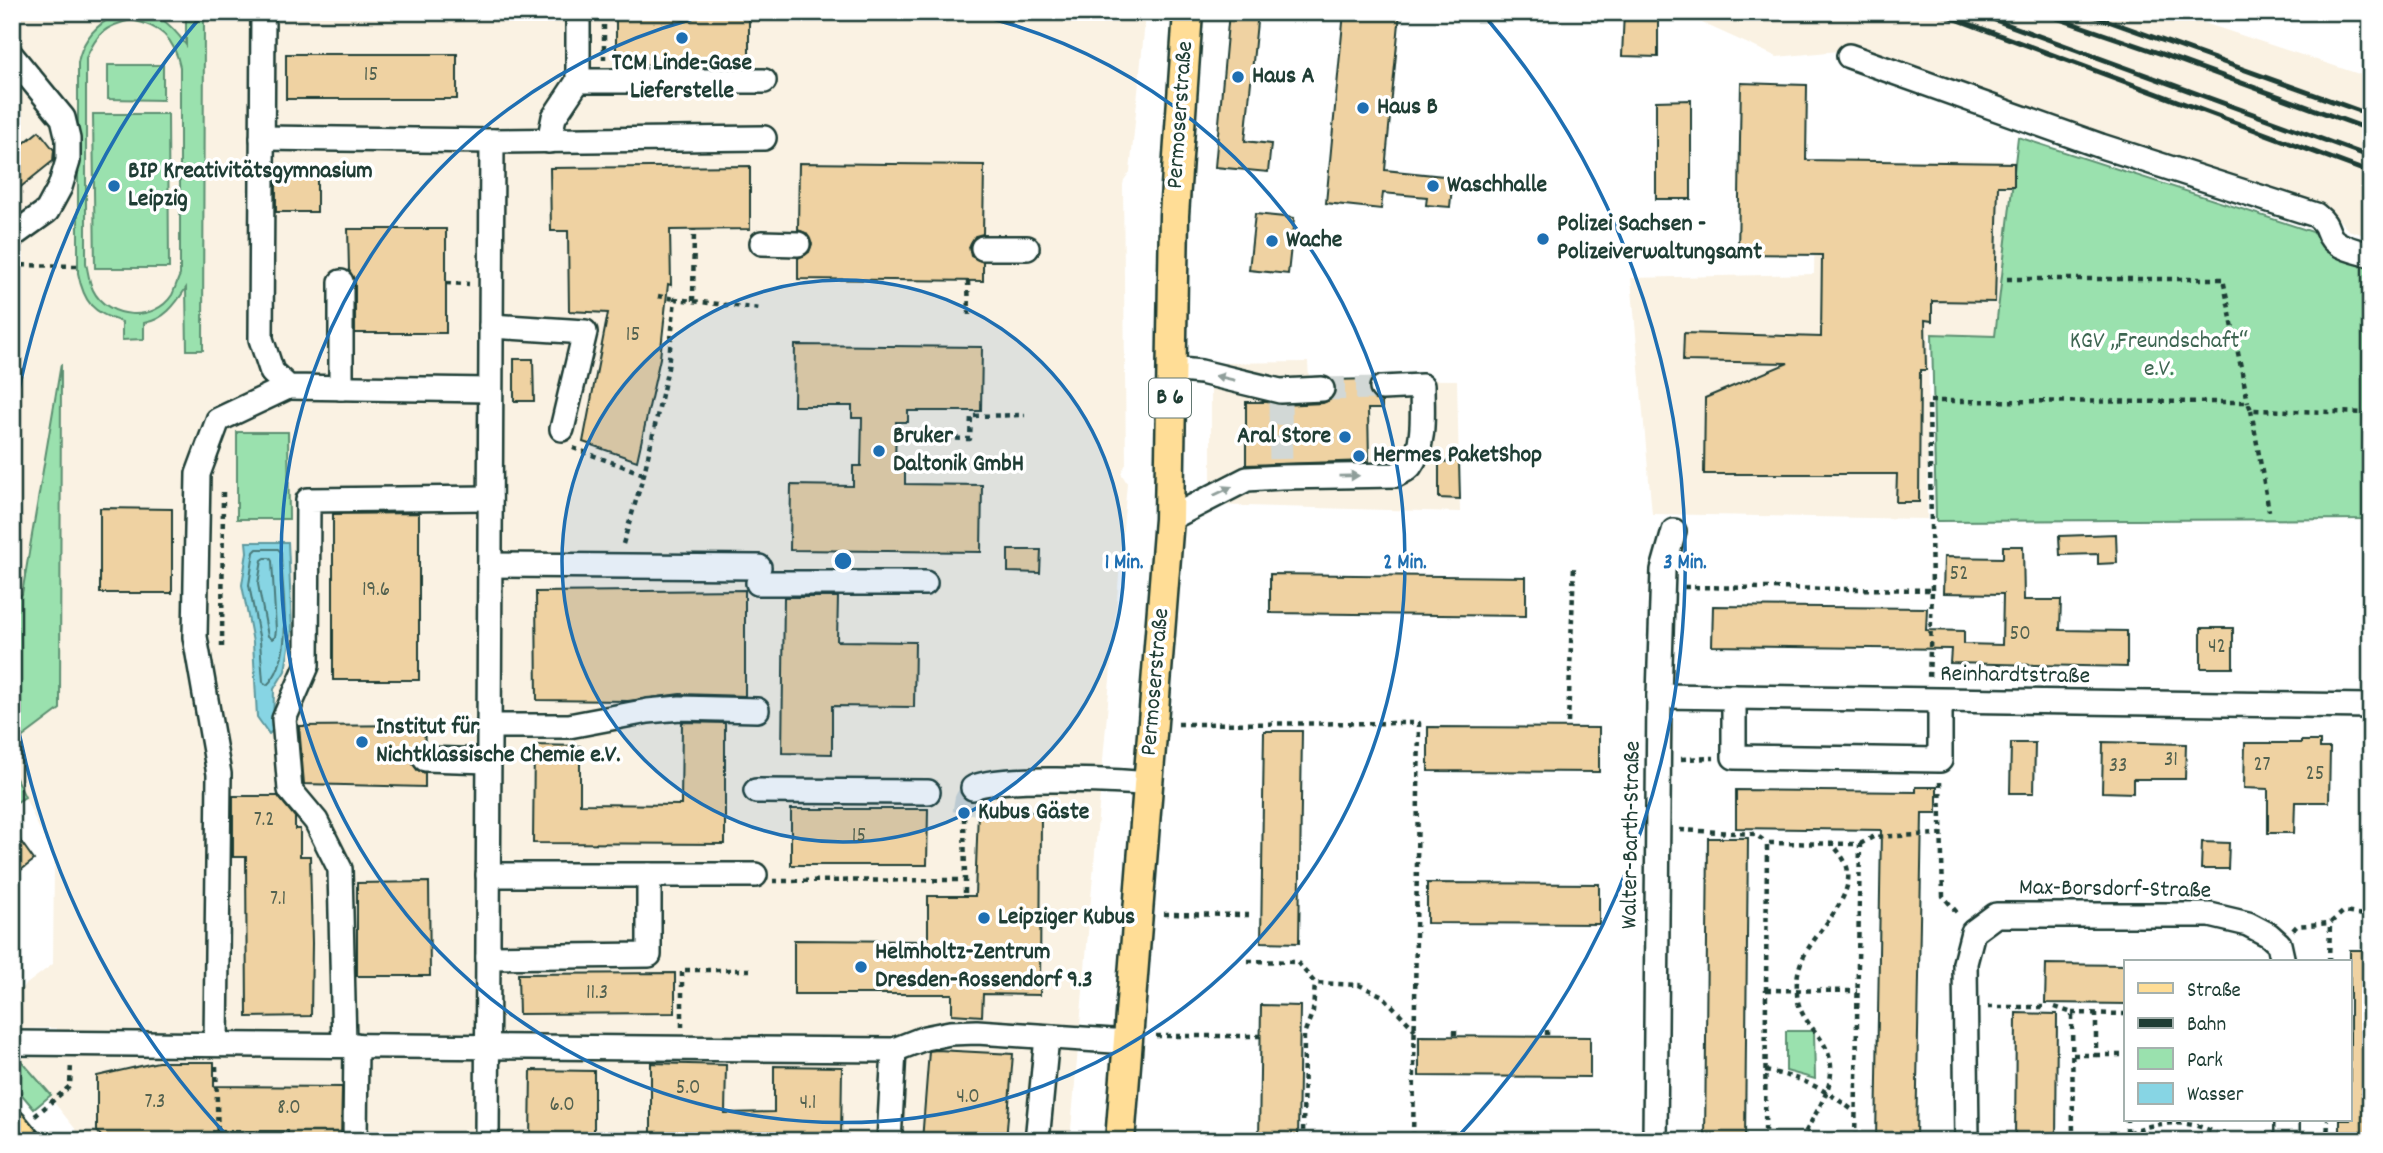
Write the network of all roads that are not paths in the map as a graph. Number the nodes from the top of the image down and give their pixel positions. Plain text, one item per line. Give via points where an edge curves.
1 (263, 12) edge
2 (578, 12) edge
3 (1188, 12) edge
4 (12, 56) edge
5 (1849, 56) dead end
6 (578, 81) junction
7 (764, 81) dead end
8 (262, 138) junction
9 (764, 138) dead end
10 (492, 141) junction
11 (549, 141) junction
12 (12, 236) edge
13 (762, 243) dead end
14 (798, 244) dead end
15 (983, 248) dead end
16 (1027, 248) dead end
17 (2371, 255) edge
18 (341, 282) dead end
19 (491, 326) junction
20 (1170, 369) junction
21 (288, 387) junction
22 (341, 388) junction
23 (1382, 388) tunnel mouth
24 (1322, 389) tunnel mouth
25 (490, 390) junction
26 (567, 438) road end
27 (490, 498) junction
28 (1169, 519) junction
29 (1674, 531) dead end
30 (490, 565) junction
31 (925, 583) dead end
32 (1659, 696) junction
33 (1734, 697) junction
34 (1934, 701) junction
35 (2371, 706) edge
36 (757, 710) dead end
37 (489, 726) junction
38 (425, 759) dead end
39 (489, 761) junction
40 (1148, 784) junction
41 (973, 788) dead end
42 (756, 791) dead end
43 (928, 792) dead end
44 (649, 874) junction
45 (488, 875) junction
46 (762, 878) road end
47 (2281, 953) edge
48 (488, 957) junction
49 (1047, 1037) junction
50 (1128, 1042) junction
51 (12, 1043) edge
52 (216, 1044) junction
53 (350, 1045) junction
54 (488, 1046) junction
55 (894, 1050) junction
56 (2287, 1122) edge
57 (355, 1141) edge
58 (487, 1141) edge
59 (889, 1141) edge
60 (1037, 1141) edge
61 (1120, 1141) edge
62 (1655, 1141) edge
63 (1967, 1141) edge
64 (2287, 1141) edge

1 - 8 street
2 - 6 street
3 - 20 main road, Permoserstraße / B 6 via 1174,215
4 - 12 street via 63,118 68,139 68,161 47,211
5 - 17 street via 2101,146 2316,215 2326,223 2332,239
6 - 7 street
6 - 11 street via 554,117
8 - 10 street
8 - 21 street via 261,339 272,372
9 - 11 street
10 - 11 street
10 - 19 street
13 - 14 street
15 - 16 street
18 - 22 street
19 - 25 street
19 - 26 street via 584,332
24 -> 20 street via 1280,396 1201,372
20 - 28 main road, Permoserstraße / B 6
21 - 22 street
21 - 52 street via 218,420 198,474 195,637 219,774
22 - 25 street
28 -> 23 street via 1248,480 1281,471 1396,475 1409,468 1422,425 1422,386
25 - 27 street
27 - 30 street
27 - 53 street via 308,500 307,666 284,719 290,790 316,821 340,869
28 - 40 main road, Permoserstraße / B 6
29 - 32 street, Walter-Barth-Straße via 1663,566
30 - 31 street via 615,566
30 - 37 street
32 - 33 street, Reinhardtstraße
32 - 62 street, Walter-Barth-Straße
33 - 34 street, Reinhardtstraße
33 - 34 street via 1734,757 1940,760
34 - 35 street, Reinhardtstraße
36 - 37 street via 680,708 569,726
37 - 39 street
38 - 39 street
39 - 45 street
40 - 41 street via 997,781
40 - 50 main road, Permoserstraße / B 6
42 - 43 street
44 - 45 street
44 - 46 street
44 - 48 street via 649,956
45 - 48 street
47 - 63 street, Max-Borsdorf-Straße via 2269,935 2248,924 2210,915 1996,915 1973,932 1965,962
48 - 54 street
49 - 50 street
49 - 55 street via 950,1033
49 - 60 street
50 - 61 main road, Permoserstraße / B 6
51 - 52 street
52 - 53 street
53 - 54 street
53 - 57 street
54 - 55 street
54 - 58 street
55 - 59 street
56 - 64 street

